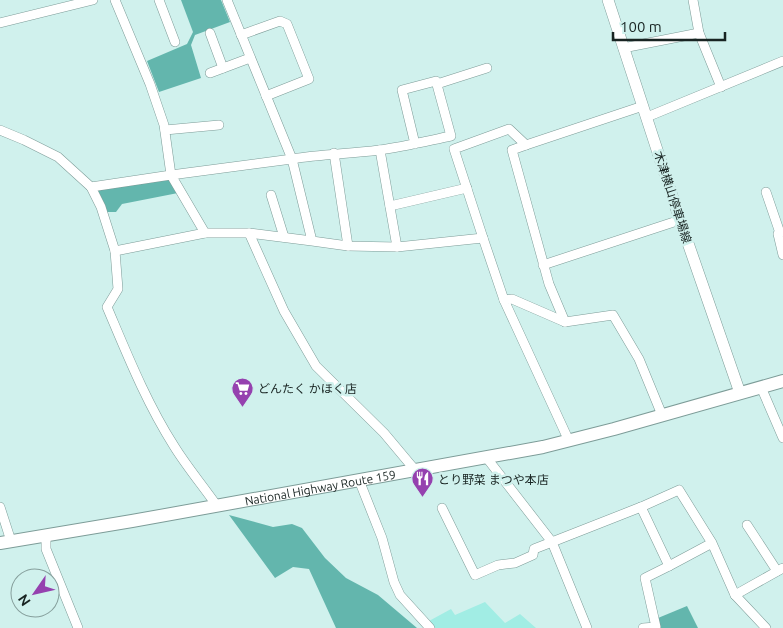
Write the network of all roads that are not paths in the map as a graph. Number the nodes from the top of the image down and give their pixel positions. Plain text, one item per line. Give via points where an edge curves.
1 (93, 0) edge
2 (115, 0) edge
3 (160, 0) edge
4 (227, 0) edge
5 (608, 0) edge
6 (693, 0) edge
7 (0, 23) edge
8 (699, 32) junction
9 (210, 33) dead end
10 (241, 35) junction
11 (176, 42) dead end
12 (624, 48) junction
13 (250, 58) junction
14 (783, 61) edge
15 (223, 68) junction
16 (487, 68) dead end
17 (210, 73) dead end
18 (437, 84) junction
19 (720, 87) junction
20 (266, 96) junction
21 (645, 112) junction
22 (219, 125) dead end
23 (0, 130) edge
24 (165, 130) junction
25 (451, 136) junction
26 (415, 144) junction
27 (526, 145) junction
28 (454, 149) junction
29 (380, 150) junction
30 (334, 153) junction
31 (292, 159) junction
32 (171, 175) junction
33 (91, 187) junction
34 (467, 188) junction
35 (766, 192) dead end
36 (272, 195) dead end
37 (390, 206) junction
38 (680, 220) junction
39 (205, 233) junction
40 (249, 233) junction
41 (284, 237) junction
42 (482, 238) junction
43 (312, 240) junction
44 (348, 246) junction
45 (397, 247) junction
46 (114, 251) junction
47 (783, 255) edge
48 (543, 265) junction
49 (504, 300) junction
50 (565, 322) junction
51 (783, 381) edge
52 (761, 387) junction
53 (740, 393) junction
54 (662, 415) junction
55 (783, 438) edge
56 (569, 441) junction
57 (486, 457) junction
58 (415, 470) junction
59 (359, 480) junction
60 (0, 506) edge
61 (217, 506) junction
62 (641, 506) junction
63 (442, 508) dead end
64 (747, 525) dead end
65 (46, 536) junction
66 (5, 542) edge
67 (552, 542) junction
68 (712, 543) junction
69 (669, 566) junction
70 (780, 570) edge
71 (736, 595) junction
72 (78, 628) edge
73 (430, 628) edge
74 (587, 628) edge
75 (643, 628) edge
76 (766, 628) edge

1 - 7 street
2 - 24 street via 150,84
3 - 11 street
4 - 10 street
5 - 12 main road, 木津横山停車場線
6 - 8 street
8 - 12 street
8 - 19 street
9 - 15 street
10 - 13 street
10 - 20 street via 280,21 287,24 308,79
12 - 21 main road, 木津横山停車場線
13 - 15 street
13 - 20 street
14 - 19 street
15 - 17 street
16 - 18 street
18 - 25 street
18 - 26 street via 436,81 402,90
19 - 21 street
20 - 31 street
21 - 27 street
21 - 38 main road, 木津横山停車場線
22 - 24 street
23 - 33 street via 58,157
24 - 32 street
25 - 26 street
25 - 28 street
26 - 29 street
27 - 28 street via 509,129
27 - 48 street via 512,150
28 - 34 street
29 - 30 street
29 - 37 street
30 - 31 street
30 - 44 street
31 - 32 street
31 - 43 street
32 - 33 street
32 - 39 street
33 - 46 street via 101,207
34 - 37 street
34 - 42 street
35 - 47 street via 780,233
36 - 41 street
37 - 45 street
38 - 48 street
38 - 53 main road, 木津横山停車場線
39 - 40 street
39 - 46 street
40 - 41 street
40 - 58 street via 284,311 316,366 384,433
41 - 43 street
42 - 45 street
42 - 49 street
43 - 44 street
44 - 45 street
46 - 61 street via 118,289 107,307 135,375 159,420 174,447
48 - 50 street
49 - 50 street via 512,299
49 - 56 street
50 - 54 street via 613,315 639,359
51 - 52 highway, National Highway Route 159
52 - 53 highway, National Highway Route 159
52 - 55 street
53 - 54 highway, National Highway Route 159
54 - 56 highway, National Highway Route 159
56 - 57 highway, National Highway Route 159
57 - 58 highway, National Highway Route 159
57 - 67 street
58 - 59 highway, National Highway Route 159
59 - 61 highway, National Highway Route 159
59 - 73 street via 400,595
60 - 66 street
61 - 65 highway, National Highway Route 159
62 - 67 street
62 - 68 street via 679,490
62 - 69 street
63 - 67 street via 475,575 533,556 534,549
64 - 70 street
65 - 66 highway, National Highway Route 159
65 - 72 street via 46,549
67 - 74 street
68 - 69 street
68 - 71 street
69 - 75 street via 645,578 656,627
70 - 71 street
71 - 76 street

